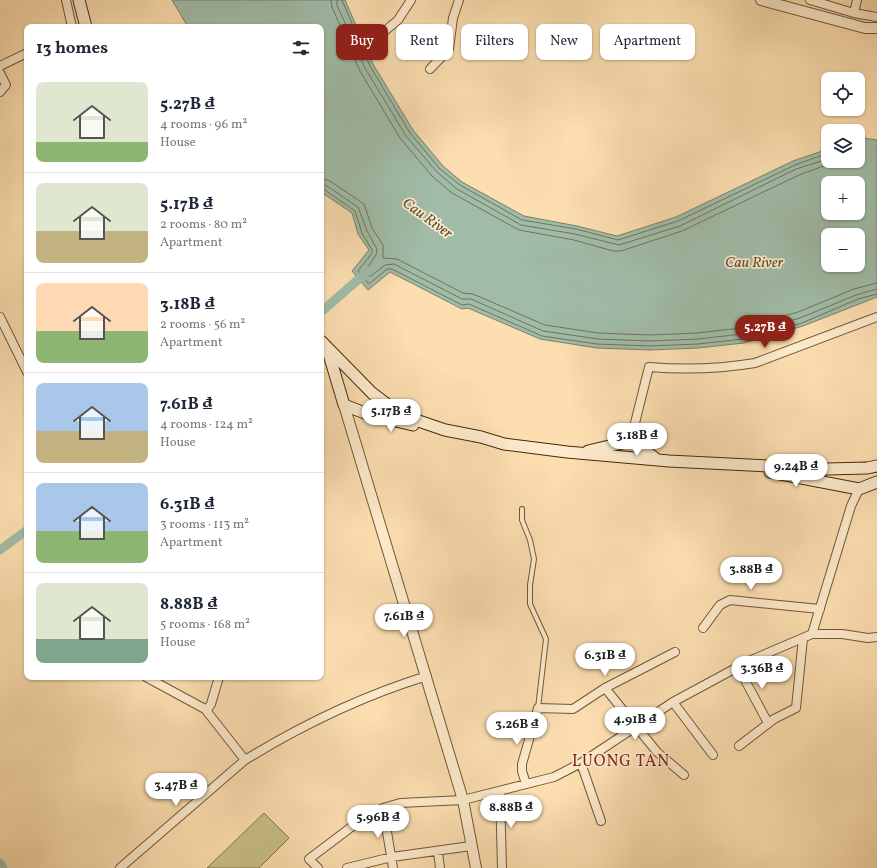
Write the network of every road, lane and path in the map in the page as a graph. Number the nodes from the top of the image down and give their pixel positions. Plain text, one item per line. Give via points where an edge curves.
1 (66, 0) edge
2 (79, 0) edge
3 (411, 0) edge
4 (459, 0) edge
5 (761, 0) edge
6 (810, 0) edge
7 (856, 0) edge
8 (854, 13) junction
9 (877, 18) edge
10 (71, 24) edge
11 (85, 24) edge
12 (388, 28) edge
13 (877, 28) edge
14 (24, 54) edge
15 (0, 66) edge
16 (430, 69) dead end
17 (0, 73) edge
18 (0, 92) edge
19 (877, 316) edge
20 (0, 317) edge
21 (324, 345) edge
22 (24, 366) edge
23 (344, 405) junction
24 (446, 430) junction
25 (631, 439) junction
26 (582, 454) junction
27 (656, 460) junction
28 (739, 464) junction
29 (877, 466) edge
30 (877, 482) edge
31 (859, 489) junction
32 (522, 509) dead end
33 (820, 609) junction
34 (703, 628) dead end
35 (812, 634) junction
36 (877, 637) edge
37 (803, 638) junction
38 (675, 652) dead end
39 (738, 667) junction
40 (427, 676) junction
41 (152, 680) edge
42 (218, 680) edge
43 (605, 688) junction
44 (673, 702) junction
45 (538, 708) junction
46 (207, 710) junction
47 (768, 723) junction
48 (636, 726) junction
49 (739, 746) dead end
50 (713, 755) dead end
51 (245, 760) junction
52 (580, 763) junction
53 (684, 775) dead end
54 (526, 784) junction
55 (500, 790) junction
56 (463, 800) junction
57 (383, 808) junction
58 (602, 821) dead end
59 (471, 846) junction
60 (438, 852) junction
61 (392, 858) junction
62 (120, 868) edge
63 (318, 868) edge
64 (347, 868) edge
65 (393, 868) edge
66 (440, 868) edge
67 (476, 868) edge
68 (502, 868) edge

1 - 10 street
2 - 11 main road
3 - 12 street via 398,20
4 - 16 street via 453,18 449,50
5 - 13 street via 864,28
6 - 8 street
7 - 8 street
8 - 9 street
14 - 15 street
17 - 18 street via 6,85
19 - 25 street via 755,363 677,369 649,367
20 - 22 street
21 - 23 main road
21 - 24 main road via 372,393 401,415
23 - 24 main road via 390,421
23 - 40 street
24 - 26 main road via 504,444
25 - 26 main road
25 - 27 main road
26 - 27 main road
27 - 28 main road
28 - 29 main road via 827,469
28 - 31 main road
30 - 31 main road
31 - 33 street via 851,506
32 - 45 lane via 522,520 534,554 530,604 546,639
33 - 34 street via 730,600 720,605
33 - 35 street
35 - 36 street
35 - 37 street
37 - 39 street
37 - 47 street via 796,708
38 - 43 street
39 - 44 street
39 - 47 street
40 - 51 street via 373,694 334,712 300,728
40 - 56 street
41 - 46 street
42 - 46 street
43 - 45 street via 573,709
43 - 48 street
44 - 48 street
44 - 50 street
45 - 54 street via 522,764
46 - 51 street
47 - 49 street
48 - 52 street
48 - 53 street via 657,752
51 - 62 street
52 - 54 street via 554,778
52 - 58 street
54 - 55 street
55 - 56 street
55 - 68 street
56 - 57 street via 400,803
56 - 59 street
57 - 61 street
57 - 63 street via 355,824 309,859
59 - 60 street
59 - 67 street
60 - 61 street
60 - 66 street
61 - 64 street
61 - 65 street

